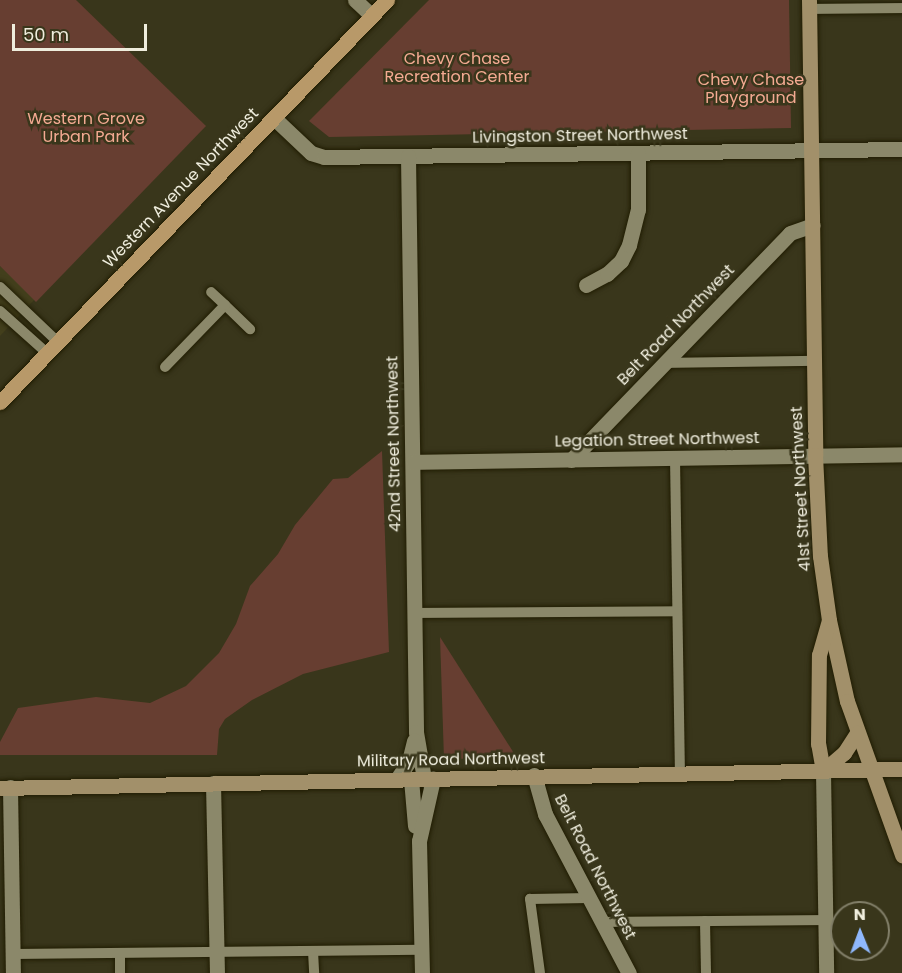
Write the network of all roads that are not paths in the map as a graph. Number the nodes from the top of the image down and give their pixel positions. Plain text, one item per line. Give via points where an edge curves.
1 (355, 0) edge
2 (387, 0) edge
3 (809, 5) edge
4 (902, 8) edge
5 (372, 16) junction
6 (274, 118) junction
7 (902, 149) edge
8 (811, 150) junction
9 (638, 153) junction
10 (408, 156) junction
11 (813, 225) junction
12 (586, 285) dead end
13 (0, 286) edge
14 (212, 292) dead end
15 (225, 305) junction
16 (0, 311) edge
17 (250, 329) dead end
18 (52, 348) junction
19 (814, 361) junction
20 (664, 363) junction
21 (165, 367) dead end
22 (0, 402) edge
23 (902, 454) edge
24 (815, 455) junction
25 (675, 458) junction
26 (571, 460) junction
27 (413, 462) junction
28 (677, 611) junction
29 (415, 613) junction
30 (829, 620) junction
31 (416, 732) junction
32 (857, 733) junction
33 (871, 770) junction
34 (902, 770) edge
35 (823, 771) junction
36 (680, 773) junction
37 (534, 775) junction
38 (416, 779) junction
39 (213, 783) junction
40 (5, 788) edge
41 (418, 841) junction
42 (902, 855) edge
43 (589, 898) junction
44 (825, 920) junction
45 (705, 921) junction
46 (603, 922) junction
47 (421, 950) junction
48 (313, 951) junction
49 (216, 952) junction
50 (120, 953) junction
51 (13, 954) junction
52 (13, 973) edge
53 (120, 973) edge
54 (217, 973) edge
55 (314, 973) edge
56 (422, 973) edge
57 (540, 973) edge
58 (629, 973) edge
59 (706, 973) edge
60 (826, 973) edge

1 - 5 street
2 - 5 main road, Western Avenue Northwest
3 - 4 lane
3 - 8 main road, 41st Street Northwest
5 - 6 main road, Western Avenue Northwest
6 - 10 street, Livingston Street Northwest via 311,153 320,156
6 - 18 main road, Western Avenue Northwest
7 - 8 street, Livingston Street Northwest
8 - 9 street, Livingston Street Northwest
8 - 11 main road, 41st Street Northwest
9 - 10 street, Livingston Street Northwest
9 - 12 street via 638,210 629,245 621,261
10 - 27 street, 42nd Street Northwest
11 - 19 main road, 41st Street Northwest
11 - 20 street, Belt Road Northwest via 790,233
13 - 18 lane
14 - 15 lane
15 - 17 lane
15 - 21 lane
16 - 18 lane
18 - 22 main road, Western Avenue Northwest
19 - 20 lane
19 - 24 main road, 41st Street Northwest
20 - 26 street, Belt Road Northwest
23 - 24 street, Legation Street Northwest
24 - 25 street, Legation Street Northwest
24 - 30 main road, 41st Street Northwest via 819,544
25 - 26 street, Legation Street Northwest
25 - 28 lane
26 - 27 street, Legation Street Northwest
27 - 29 street, 42nd Street Northwest
28 - 29 lane
28 - 36 lane
29 - 31 street, 42nd Street Northwest
30 - 32 main road
30 - 35 main road, 41st Street Northwest via 819,655 818,744
31 - 38 street, 42nd Street Northwest
31 - 38 street, 42nd Street Northwest via 409,761
32 - 33 main road
32 - 35 main road via 844,753
33 - 34 main road, Military Road Northwest
33 - 35 main road, Military Road Northwest
33 - 42 main road
35 - 36 main road, Military Road Northwest
35 - 44 street, 41st Street Northwest
36 - 37 main road, Military Road Northwest
37 - 38 main road, Military Road Northwest
37 - 43 street, Belt Road Northwest via 542,807
38 - 39 main road, Military Road Northwest
38 - 41 street, 42nd Street Northwest
38 - 41 street, 42nd Street Northwest
39 - 40 main road, Military Road Northwest
39 - 49 street
40 - 51 street
41 - 47 street, 42nd Street Northwest
43 - 46 street, Belt Road Northwest
43 - 57 lane via 530,899
44 - 45 lane
44 - 60 street, 41st Street Northwest
45 - 46 lane
45 - 59 lane
46 - 58 street, Belt Road Northwest
47 - 48 lane
47 - 56 street, 42nd Street Northwest
48 - 49 lane
48 - 55 lane
49 - 50 lane
49 - 54 street
50 - 51 lane
50 - 53 lane
51 - 52 street

